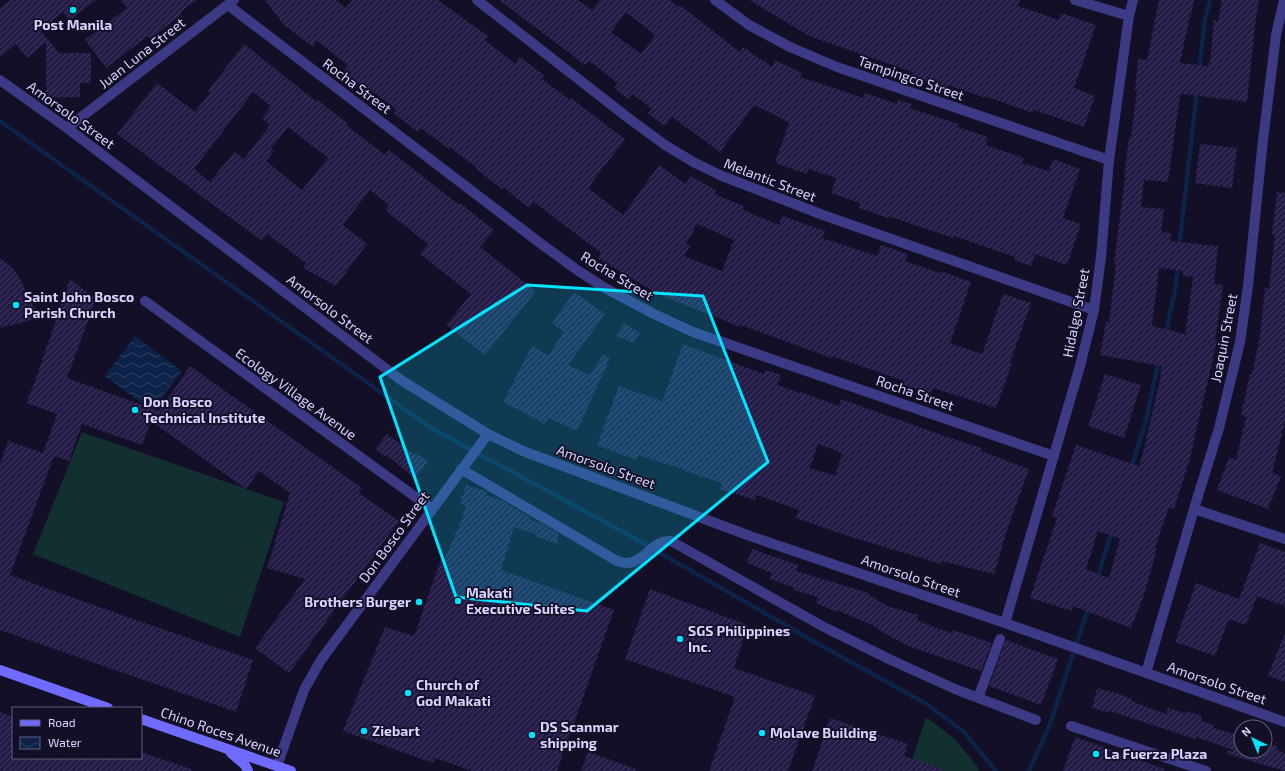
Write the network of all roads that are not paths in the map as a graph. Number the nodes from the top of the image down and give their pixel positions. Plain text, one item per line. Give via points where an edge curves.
1 (477, 0) edge
2 (715, 0) edge
3 (1075, 0) edge
4 (1133, 0) edge
5 (1284, 0) edge
6 (231, 2) edge
7 (1129, 16) junction
8 (0, 80) edge
9 (67, 128) junction
10 (1109, 160) junction
11 (145, 301) dead end
12 (1094, 310) junction
13 (488, 434) junction
14 (1054, 456) junction
15 (461, 469) junction
16 (1194, 509) junction
17 (432, 510) junction
18 (1285, 539) edge
19 (1005, 623) junction
20 (1000, 639) dead end
21 (0, 670) edge
22 (1146, 673) junction
23 (978, 698) junction
24 (105, 707) edge
25 (142, 719) edge
26 (1036, 720) dead end
27 (1285, 722) edge
28 (1071, 726) dead end
29 (223, 747) junction
30 (277, 766) junction
31 (248, 771) edge
32 (291, 771) edge
33 (1206, 771) edge

1 - 12 street, Melantic Street via 627,117 695,163 823,215
2 - 10 street, Tampingco Street via 749,25 790,47 837,67
3 - 7 street
4 - 7 street, Hidalgo Street
5 - 16 street, Joaquin Street via 1276,35 1264,125 1240,342 1219,428
6 - 9 street, Juan Luna Street
6 - 14 street, Rocha Street via 540,243 577,270 629,301 693,332
7 - 10 street, Hidalgo Street
8 - 9 street, Amorsolo Street
9 - 13 street, Amorsolo Street via 400,380
10 - 12 street, Hidalgo Street
11 - 17 street, Ecology Village Avenue
12 - 14 street, Hidalgo Street
13 - 15 street, Don Bosco Street
13 - 19 street, Amorsolo Street via 523,451 750,536
14 - 19 street, Hidalgo Street
15 - 17 street, Don Bosco Street
15 - 23 street via 617,561 626,563 638,560 659,543 671,541 824,627
16 - 18 street
16 - 22 street, Joaquin Street
17 - 30 street, Don Bosco Street via 321,660 304,690
19 - 22 street, Amorsolo Street
20 - 23 street
21 - 24 main road
22 - 27 street, Amorsolo Street
23 - 26 street
25 - 29 main road, Chino Roces Avenue
28 - 33 street
29 - 30 main road, Chino Roces Avenue
29 - 31 main road via 235,755
30 - 32 main road, Chino Roces Avenue

